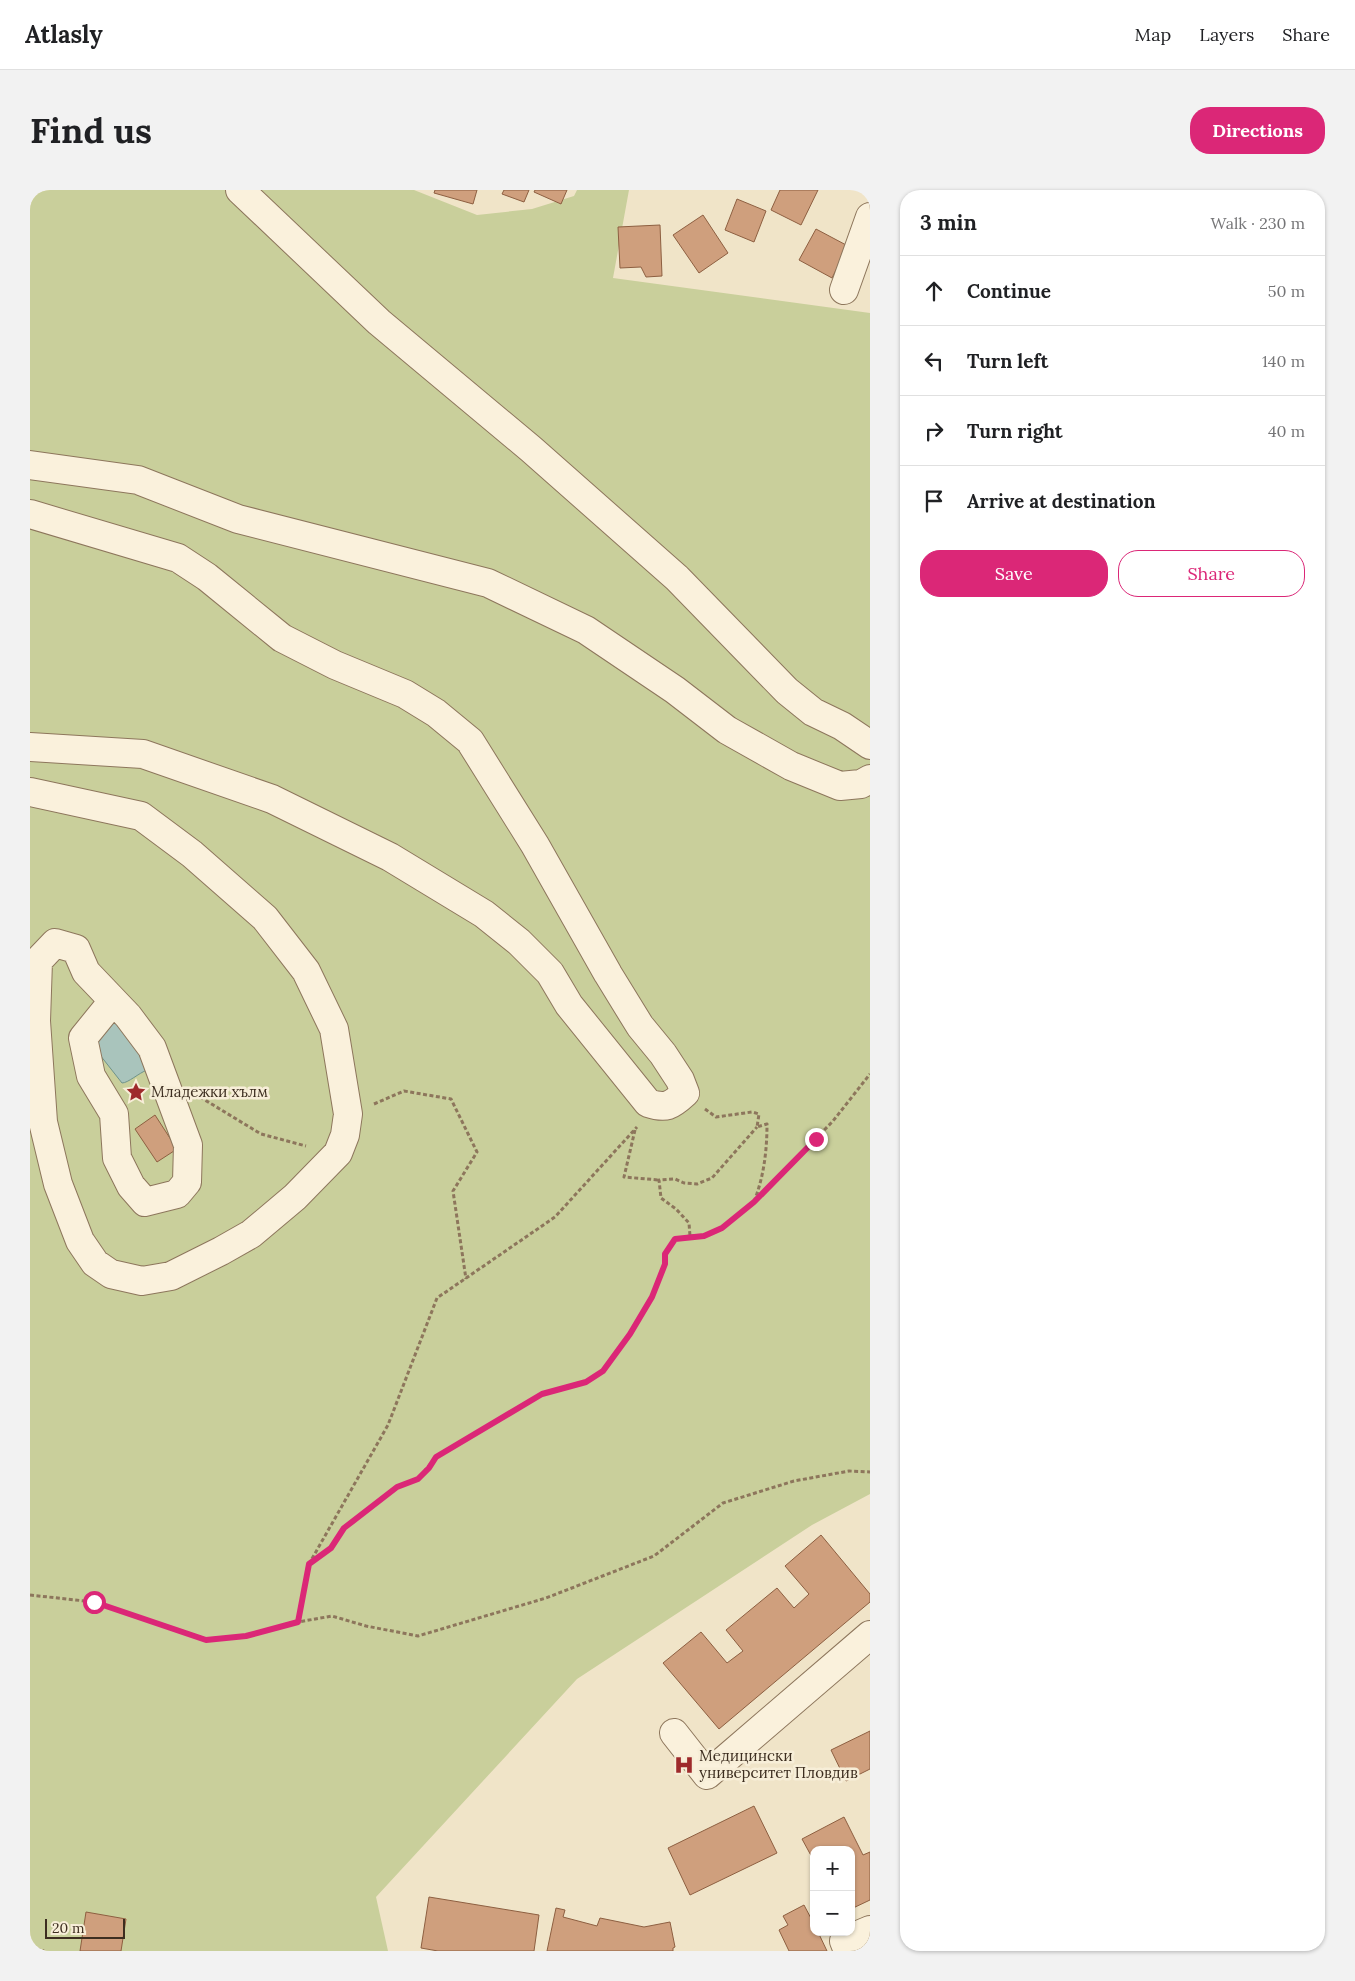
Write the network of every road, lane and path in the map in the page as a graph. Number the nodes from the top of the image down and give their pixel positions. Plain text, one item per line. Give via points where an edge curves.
1 (240, 190) edge
2 (870, 217) edge
3 (844, 290) dead end
4 (30, 465) edge
5 (30, 514) edge
6 (870, 745) edge
7 (30, 747) edge
8 (870, 780) edge
9 (30, 792) edge
10 (114, 1001) junction
11 (870, 1074) edge
12 (193, 1090) dead end
13 (685, 1093) junction
14 (648, 1103) junction
15 (348, 1114) junction
16 (757, 1127) junction
17 (636, 1130) junction
18 (338, 1153) junction
19 (659, 1180) junction
20 (754, 1202) junction
21 (690, 1236) junction
22 (466, 1279) junction
23 (870, 1472) edge
24 (309, 1564) junction
25 (30, 1595) edge
26 (298, 1622) junction
27 (870, 1636) edge
28 (674, 1733) dead end
29 (870, 1930) edge
30 (30, 1947) edge
31 (44, 1951) edge
32 (848, 1951) edge

1 - 6 street via 379,322 531,448 676,578 787,691 813,712
2 - 3 street
4 - 8 street via 138,480 238,519 488,583 586,630 675,690 727,730 792,766 840,786
5 - 13 street via 178,558 214,582 282,638 335,666 404,694 436,713 470,742 535,845 608,974 640,1026 680,1080
7 - 14 street via 143,754 272,799 390,857 484,914 519,942 550,974 569,1005
9 - 15 street via 141,816 192,854 265,918 306,971 334,1029
10 - 10 street via 152,1048 188,1145 187,1182 177,1194 145,1202 131,1186 117,1158 114,1114 91,1076 83,1038
10 - 18 street via 86,972 76,949 55,944 38,961 36,1021 43,1122 58,1184 80,1241 95,1263 111,1274 142,1281 171,1276 221,1251 251,1234 295,1197
11 - 20 path via 833,1121
12 - 18 path via 260,1134
13 - 14 street via 674,1104 661,1107
13 - 16 path via 716,1117 759,1114
14 - 17 path
15 - 18 street
15 - 22 path via 404,1091 451,1099 477,1152 453,1191
16 - 19 path via 712,1178 697,1184 675,1178
16 - 20 path via 767,1124 762,1176
17 - 19 path via 624,1177
17 - 22 path via 555,1217
19 - 21 path via 661,1198 689,1223
20 - 21 path via 722,1228 704,1236
21 - 24 path via 675,1239 665,1254 665,1264 652,1297 603,1371 586,1382 542,1394 436,1457 418,1479 397,1487 344,1528 331,1548
22 - 24 path via 437,1298 388,1425
23 - 26 path via 849,1471 794,1481 723,1503 654,1556 546,1598 418,1636 332,1616
24 - 26 path
25 - 26 path via 94,1602 206,1640 246,1636
27 - 28 street via 707,1775
29 - 32 street via 844,1941
30 - 31 path

